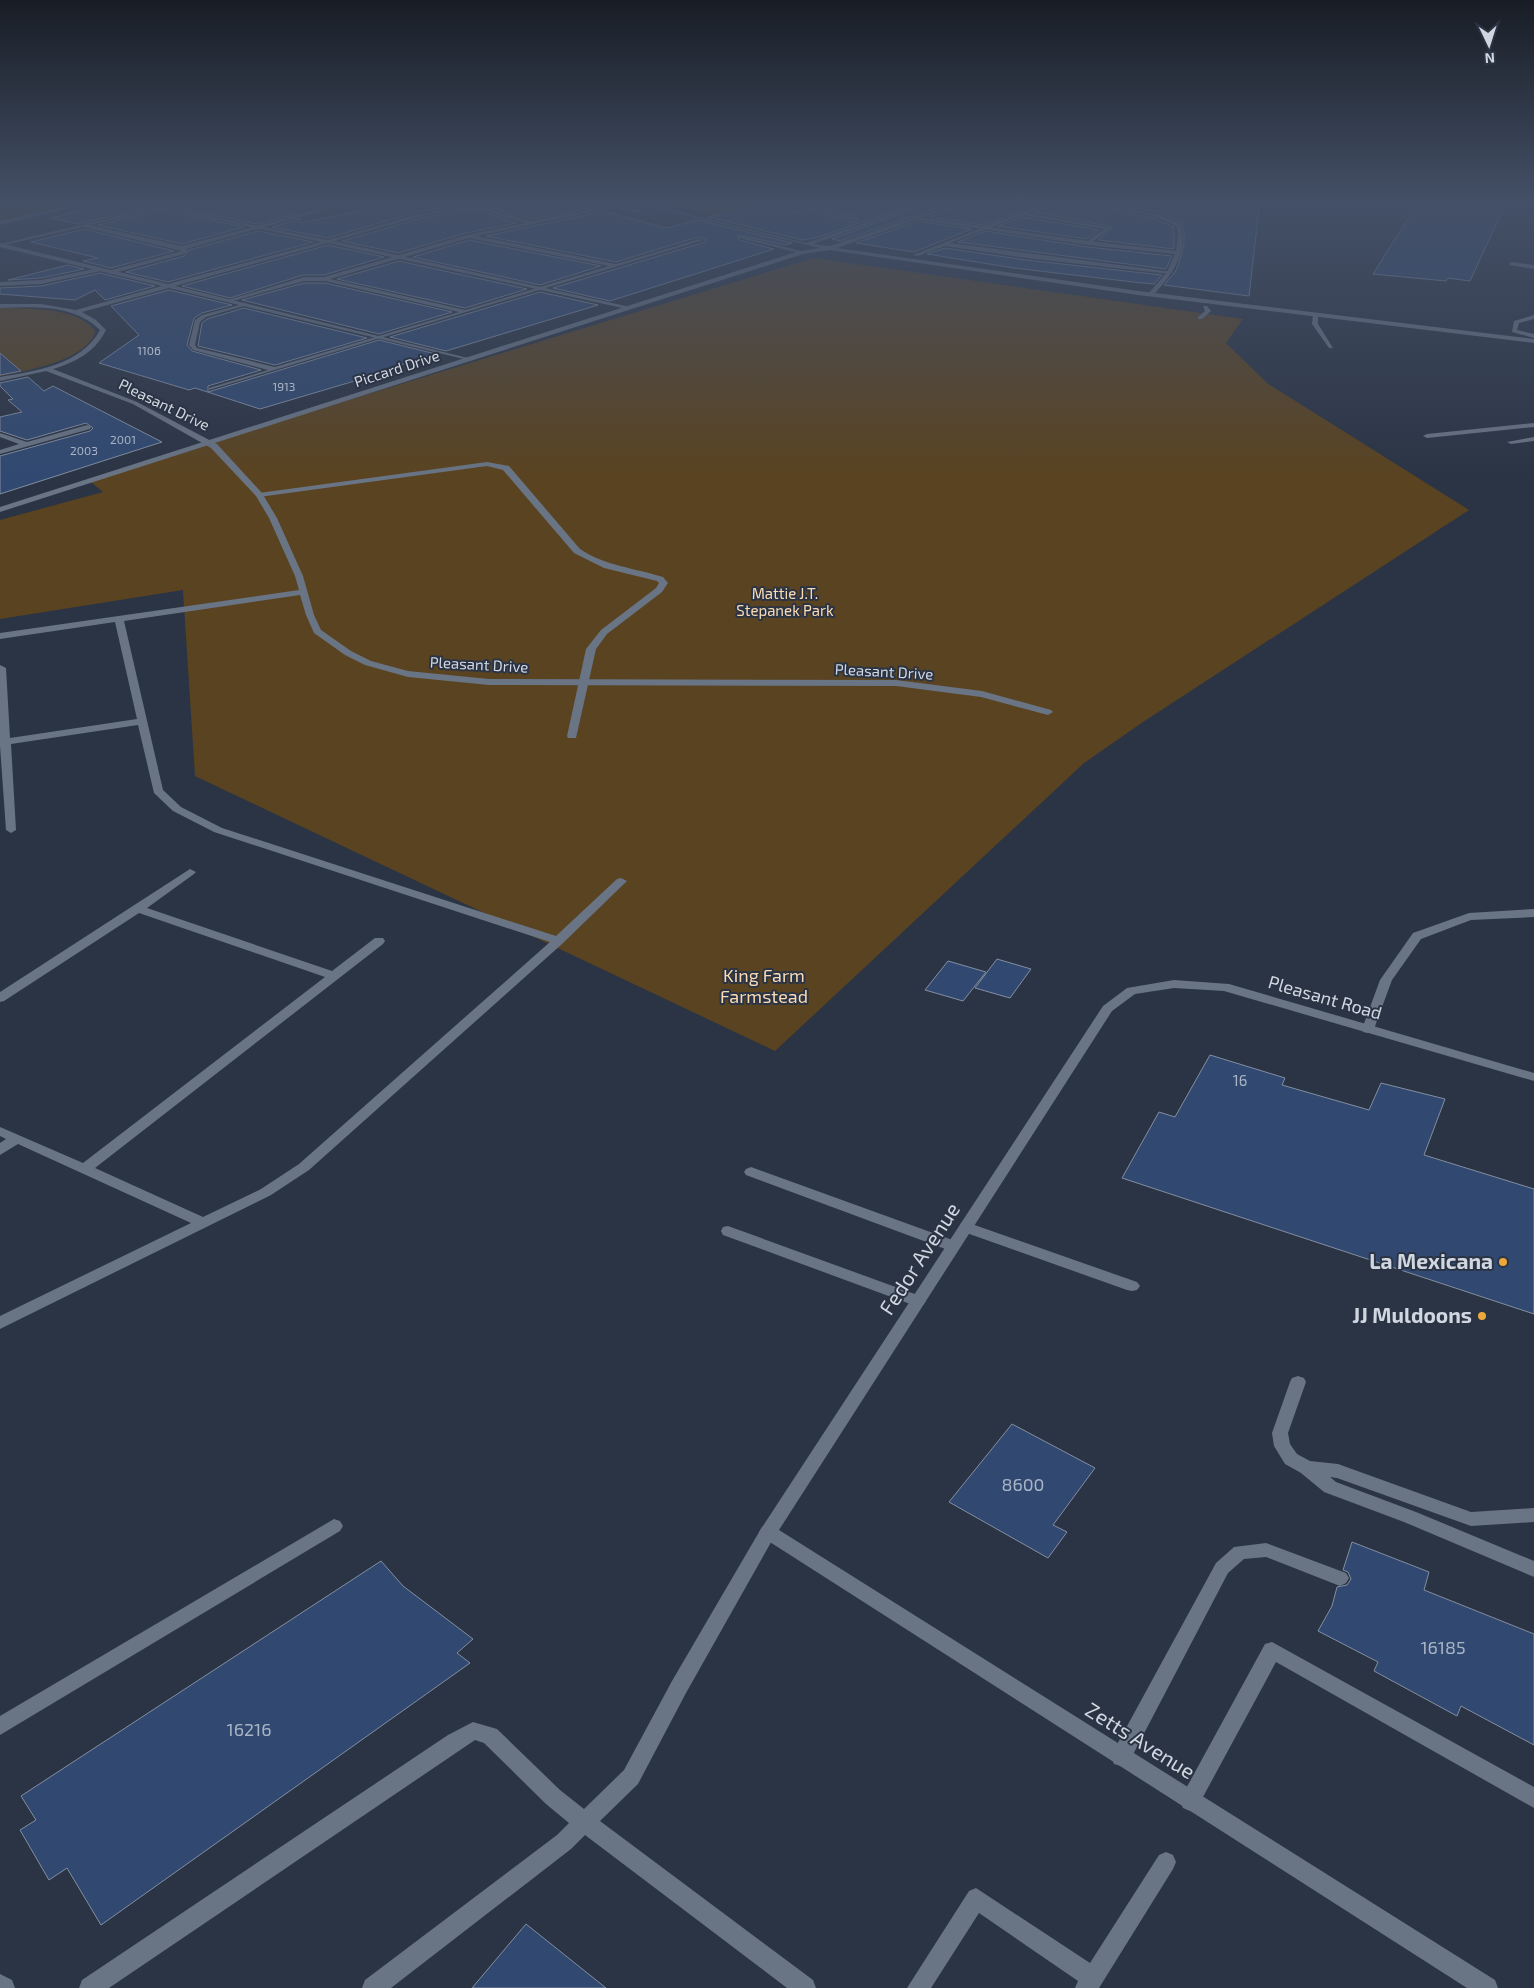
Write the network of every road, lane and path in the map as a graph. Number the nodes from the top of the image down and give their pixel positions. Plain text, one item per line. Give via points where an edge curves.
1 (141, 294) edge
2 (203, 294) edge
3 (253, 294) edge
4 (387, 294) edge
5 (525, 294) edge
6 (569, 294) edge
7 (669, 294) edge
8 (1094, 294) edge
9 (1151, 294) edge
10 (231, 300) junction
11 (246, 304) junction
12 (0, 306) edge
13 (627, 307) junction
14 (1205, 308) junction
15 (77, 312) junction
16 (465, 312) junction
17 (1315, 314) junction
18 (1534, 317) edge
19 (1200, 318) dead end
20 (380, 337) junction
21 (1532, 338) edge
22 (1331, 347) dead end
23 (466, 359) junction
24 (46, 369) junction
25 (274, 369) junction
26 (0, 379) edge
27 (211, 388) dead end
28 (1534, 425) edge
29 (87, 427) dead end
30 (0, 435) edge
31 (1427, 436) dead end
32 (1534, 439) edge
33 (208, 442) junction
34 (1511, 442) dead end
35 (26, 444) junction
36 (0, 452) edge
37 (259, 495) junction
38 (0, 510) edge
39 (304, 592) junction
40 (119, 619) junction
41 (0, 636) edge
42 (1, 668) edge
43 (583, 682) junction
44 (1, 686) edge
45 (1048, 712) dead end
46 (142, 720) junction
47 (572, 736) dead end
48 (4, 742) edge
49 (5, 801) edge
50 (11, 830) dead end
51 (190, 872) dead end
52 (621, 881) dead end
53 (138, 909) junction
54 (1534, 913) edge
55 (379, 941) dead end
56 (558, 941) junction
57 (334, 976) junction
58 (0, 998) edge
59 (1107, 1009) joint
60 (1368, 1029) junction
61 (1534, 1077) edge
62 (0, 1131) edge
63 (17, 1138) junction
64 (0, 1150) edge
65 (85, 1169) junction
66 (751, 1172) dead end
67 (204, 1223) junction
68 (966, 1227) junction
69 (728, 1231) dead end
70 (953, 1246) junction
71 (1132, 1286) dead end
72 (918, 1301) junction
73 (0, 1324) edge
74 (1298, 1382) dead end
75 (1307, 1468) junction
76 (1534, 1516) edge
77 (334, 1526) dead end
78 (768, 1532) junction
79 (1534, 1569) edge
80 (1340, 1578) dead end
81 (0, 1726) edge
82 (1121, 1757) junction
83 (1534, 1798) edge
84 (1190, 1800) junction
85 (584, 1822) junction
86 (1166, 1862) dead end
87 (1089, 1983) edge
88 (0, 1984) edge
89 (4, 1988) edge
90 (90, 1988) edge
91 (372, 1988) edge
92 (805, 1988) edge
93 (918, 1988) edge
94 (1487, 1988) edge

1 - 15 street
2 - 10 street
3 - 10 street
4 - 16 street
5 - 16 street
6 - 13 street
7 - 13 street, Piccard Drive
8 - 14 street
9 - 17 street
10 - 11 street
11 - 20 street
11 - 25 street via 197,321 192,345 196,349
12 - 15 street
13 - 23 street, Piccard Drive
14 - 17 street
14 - 19 street via 1208,311
15 - 24 street via 98,323 103,330 100,340 78,356
16 - 20 street
17 - 21 street
17 - 22 street via 1315,324
18 - 21 street via 1516,322 1514,331
20 - 23 street
20 - 25 street
23 - 33 street, Piccard Drive
24 - 26 street
24 - 33 street, Pleasant Drive via 135,403
25 - 27 street
28 - 31 street
29 - 35 street
30 - 35 street
32 - 34 street
33 - 37 street, Pleasant Drive
33 - 38 street, Piccard Drive
35 - 36 street
37 - 39 street, Pleasant Drive via 273,518
37 - 43 street via 487,464 506,468 589,561 653,577 664,583 604,632 591,649
39 - 40 street
39 - 43 street, Pleasant Drive via 317,631 348,653 375,665 408,674 489,682
40 - 41 street
40 - 46 street
42 - 44 street
43 - 45 street, Pleasant Drive via 896,684 982,694
43 - 47 street
44 - 48 street
46 - 48 street
46 - 56 street via 158,791 177,808 202,823
48 - 49 street
49 - 50 street
51 - 53 street
52 - 56 street
53 - 57 street
53 - 58 street
54 - 60 street via 1469,917 1417,936 1386,980
55 - 57 street
56 - 67 street via 304,1167 266,1192
57 - 65 street
59 - 60 street, Pleasant Road via 1131,991 1174,984 1225,987
59 - 68 street, Fedor Avenue
60 - 61 street, Pleasant Road
62 - 63 street
63 - 64 street
63 - 65 street
65 - 67 street
66 - 70 street
67 - 73 street
68 - 70 street, Fedor Avenue
68 - 71 street
69 - 72 street
70 - 72 street, Fedor Avenue
72 - 78 street, Fedor Avenue
74 - 75 street via 1281,1427 1281,1440 1291,1459
75 - 76 street via 1338,1471 1471,1519
75 - 79 street via 1336,1490
77 - 81 street
78 - 82 street, Zetts Avenue
78 - 85 street, Fedor Avenue via 631,1777
80 - 82 street via 1266,1550 1240,1552 1222,1568
82 - 84 street, Zetts Avenue
83 - 84 street via 1272,1650
84 - 94 street, Zetts Avenue
85 - 90 street via 553,1797 490,1735 472,1732 454,1741
85 - 91 street, Fedor Avenue via 564,1842
85 - 92 street
86 - 87 street
87 - 93 street via 976,1898
88 - 89 street

